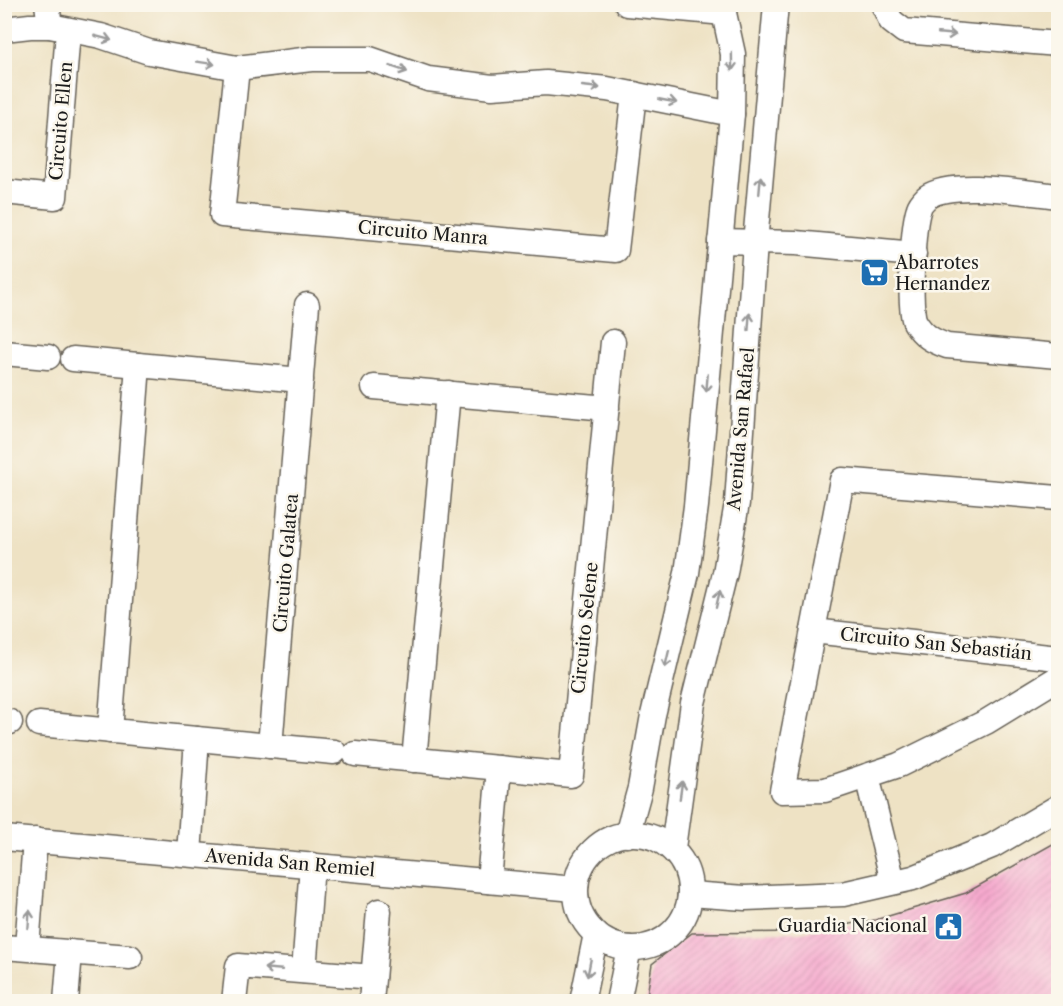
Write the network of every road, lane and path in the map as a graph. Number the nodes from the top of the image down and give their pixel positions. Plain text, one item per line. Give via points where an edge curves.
1 (627, 4) edge
2 (776, 4) edge
3 (883, 4) edge
4 (723, 9) edge
5 (55, 21) edge
6 (4, 29) edge
7 (1059, 44) edge
8 (237, 68) junction
9 (634, 94) junction
10 (732, 114) junction
11 (4, 192) edge
12 (1059, 196) edge
13 (720, 241) junction
14 (755, 243) junction
15 (914, 254) junction
16 (307, 305) dead end
17 (613, 342) dead end
18 (4, 353) edge
19 (1059, 356) edge
20 (48, 357) dead end
21 (73, 359) dead end
22 (138, 365) junction
23 (301, 380) junction
24 (374, 387) dead end
25 (448, 393) junction
26 (607, 408) junction
27 (1059, 498) edge
28 (813, 631) junction
29 (1059, 658) edge
30 (1059, 678) edge
31 (39, 724) dead end
32 (110, 731) junction
33 (197, 739) junction
34 (270, 746) junction
35 (414, 760) junction
36 (499, 768) junction
37 (867, 776) junction
38 (1059, 807) edge
39 (627, 835) junction
40 (4, 838) edge
41 (35, 840) junction
42 (673, 848) junction
43 (189, 854) junction
44 (312, 865) junction
45 (489, 881) junction
46 (893, 882) junction
47 (575, 889) junction
48 (690, 894) junction
49 (379, 911) dead end
50 (596, 934) junction
51 (16, 948) edge
52 (629, 948) junction
53 (70, 952) junction
54 (130, 957) dead end
55 (304, 971) junction
56 (373, 977) junction
57 (66, 1002) edge
58 (234, 1002) edge
59 (371, 1002) edge
60 (582, 1002) edge
61 (618, 1002) edge

1 - 4 street
14 -> 2 street, Avenida San Rafael
3 -> 7 street via 891,21 904,31
4 -> 10 street via 733,54
5 - 6 street
5 -> 8 street via 149,52
5 - 11 street, Circuito Ellen via 55,197
8 -> 9 street via 311,59 370,59 428,79 492,87 546,83
8 - 9 street, Circuito Manra via 222,215 616,250
9 -> 10 street
10 - 13 street
12 - 15 street via 942,190 919,206
13 - 14 street
13 -> 39 street via 687,573
14 - 15 street
42 -> 14 street, Avenida San Rafael via 693,703 725,573 737,503
15 - 19 street via 911,310 929,339 947,346
16 - 23 street, Circuito Galatea
17 - 26 street, Circuito Selene
18 - 20 street
21 - 22 street
22 - 23 street
22 - 32 street
23 - 34 street, Circuito Galatea
24 - 25 street
25 - 26 street
25 - 35 street
26 - 36 street, Circuito Selene via 571,775
27 - 28 street, Circuito San Sebastián via 842,480
28 - 29 street, Circuito San Sebastián
28 - 37 street, Circuito San Sebastián via 782,791 825,789
30 - 37 street, Circuito San Sebastián via 986,722 899,765
31 - 32 street
32 - 33 street
33 - 34 street
33 - 43 street
34 - 35 street, Circuito Selene
35 - 36 street, Circuito Selene
36 - 45 street
37 - 46 street
38 - 46 street via 992,846 913,878
39 - 42 street via 646,836
39 - 47 street via 608,840 592,851 581,868
40 - 41 street, Avenida San Remiel
41 - 43 street, Avenida San Remiel
51 -> 41 street
42 - 48 street via 688,875
43 - 44 street, Avenida San Remiel
44 - 45 street, Avenida San Remiel
44 - 55 street
45 - 47 street, Avenida San Remiel
46 - 48 street via 843,894 745,898
47 - 50 street via 584,921
48 - 52 street via 678,927 647,947
49 - 56 street
50 - 52 street via 611,944
50 -> 60 street
51 - 53 street
52 - 61 street
53 - 54 street
53 - 57 street
55 - 56 street
55 -> 58 street via 238,966
56 - 59 street

